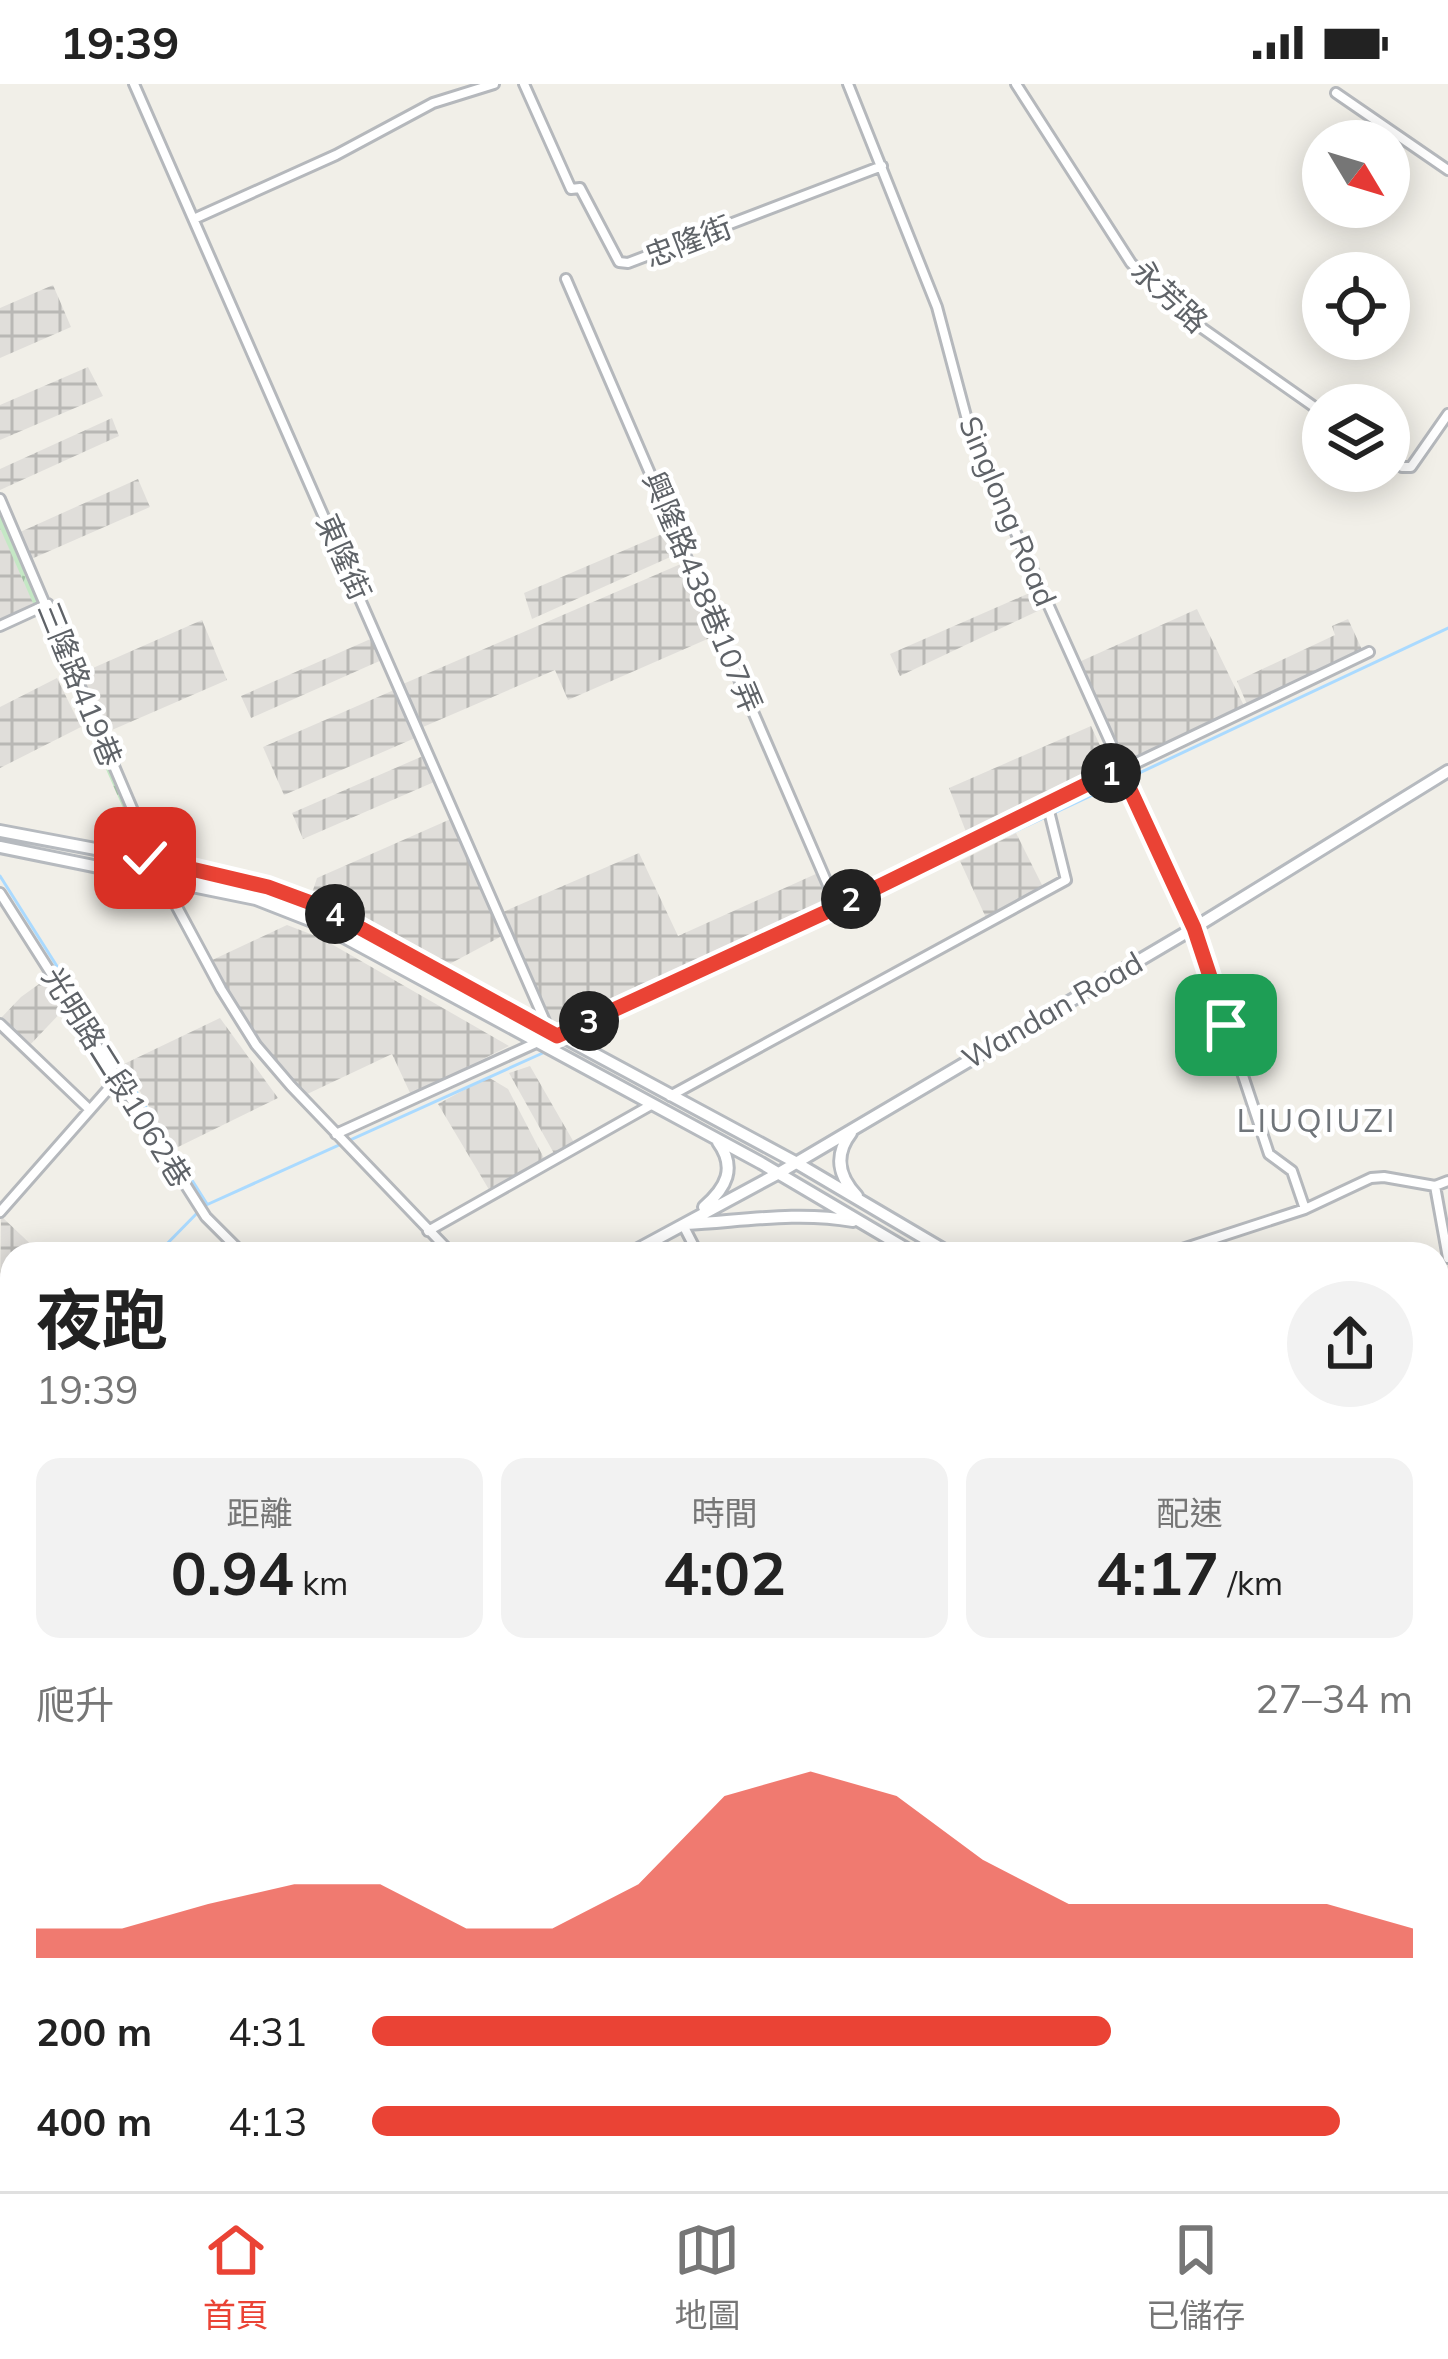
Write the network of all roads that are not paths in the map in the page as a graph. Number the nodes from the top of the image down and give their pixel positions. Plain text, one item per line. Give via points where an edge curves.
1 (134, 84) edge
2 (494, 84) edge
3 (524, 84) edge
4 (848, 84) edge
5 (1016, 84) edge
6 (1336, 93) dead end
7 (882, 166) junction
8 (1448, 170) edge
9 (196, 218) junction
10 (566, 279) dead end
11 (1302, 398) edge
12 (1448, 414) edge
13 (1410, 466) edge
14 (0, 499) edge
15 (48, 604) junction
16 (0, 626) edge
17 (1369, 652) dead end
18 (1448, 771) edge
19 (1124, 775) junction
20 (1049, 810) junction
21 (0, 831) edge
22 (0, 847) edge
23 (158, 870) junction
24 (0, 893) edge
25 (837, 907) junction
26 (1194, 928) junction
27 (0, 1024) edge
28 (547, 1037) junction
29 (118, 1078) junction
30 (669, 1097) junction
31 (651, 1105) junction
32 (89, 1109) junction
33 (860, 1124) junction
34 (336, 1134) junction
35 (714, 1138) junction
36 (796, 1162) junction
37 (779, 1173) junction
38 (1448, 1181) edge
39 (1435, 1186) junction
40 (868, 1206) junction
41 (1305, 1210) junction
42 (0, 1212) edge
43 (862, 1223) junction
44 (682, 1224) junction
45 (428, 1231) junction
46 (231, 1242) edge
47 (439, 1242) edge
48 (650, 1242) edge
49 (692, 1242) edge
50 (894, 1242) edge
51 (930, 1242) edge
52 (1205, 1242) edge
53 (1445, 1242) edge

1 - 9 street, 東隆街
2 - 9 street via 433,104
3 - 7 street, 忠隆街 via 571,189 580,188 620,262
4 - 7 street, Singlong Road
5 - 11 street, 永芳路 via 1132,263 1181,314
6 - 8 street
7 - 19 street, Singlong Road via 937,307 970,431
9 - 28 street, 東隆街
10 - 25 street, 興隆路438巷107弄
12 - 13 street
14 - 15 street, 三隆路419巷
15 - 16 street
15 - 23 street, 三隆路419巷
17 - 19 street
18 - 26 street, Wandan Road
19 - 20 street
19 - 26 street, Singlong Road
20 - 25 street
20 - 30 street via 1066,880
21 - 23 street
22 - 23 street
23 - 28 street via 320,924
23 - 28 street via 268,887 322,907
23 - 34 street, 三隆路419巷 via 256,1045
24 - 29 street, 光明路二段1062巷
25 - 28 street
26 - 33 street, Wandan Road
26 - 41 street, Singlong Road via 1269,1154 1292,1172
27 - 32 street
28 - 30 street
28 - 31 street
28 - 34 street
29 - 32 street
29 - 46 street, 光明路二段1062巷 via 206,1217
30 - 36 street
31 - 35 street
31 - 45 street
32 - 42 street
33 - 36 street, Wandan Road
33 - 40 street via 838,1157 841,1175
34 - 45 street, 三隆路419巷
35 - 37 street
35 - 44 street via 727,1158 724,1187
36 - 37 street, Wandan Road
36 - 40 street
37 - 43 street
37 - 44 street, Wandan Road
38 - 39 street
39 - 41 street via 1371,1178
39 - 53 street
40 - 51 street
41 - 52 street
43 - 44 street via 825,1216
43 - 50 street
44 - 48 street
44 - 49 street
45 - 47 street, 三隆路419巷

